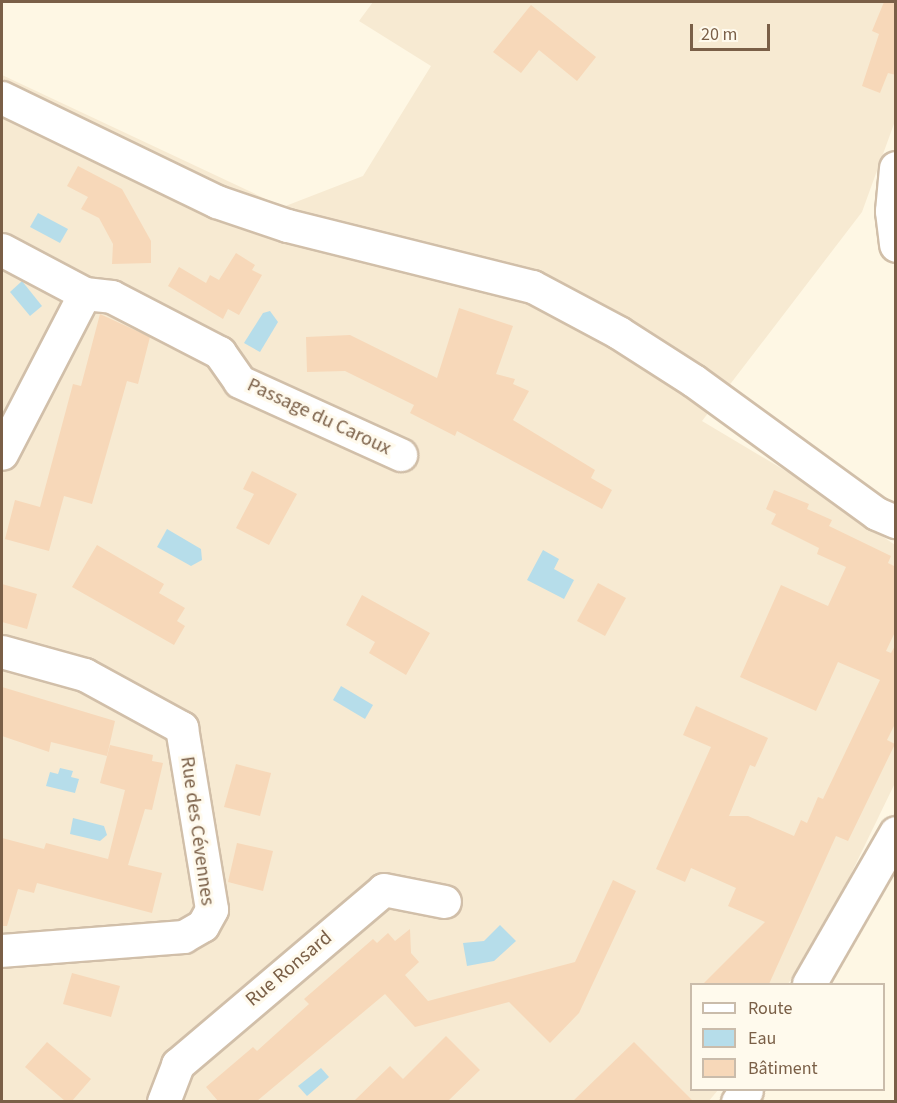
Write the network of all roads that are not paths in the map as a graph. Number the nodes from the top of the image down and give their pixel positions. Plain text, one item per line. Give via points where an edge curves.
1 (2, 98) edge
2 (896, 168) edge
3 (896, 245) edge
4 (2, 250) edge
5 (85, 294) junction
6 (2, 454) edge
7 (400, 455) dead end
8 (896, 522) edge
9 (2, 652) edge
10 (896, 834) edge
11 (445, 902) dead end
12 (2, 951) edge
13 (810, 983) edge
14 (164, 1101) edge

1 - 8 street via 217,202 288,226 533,286 694,381 877,514
2 - 3 street via 892,211
4 - 5 street, Passage du Caroux
5 - 6 street
5 - 7 street, Passage du Caroux via 112,297 220,353 240,382
9 - 12 street, Rue des Cévennes via 85,675 182,728 212,910 203,926 184,937
10 - 13 street
11 - 14 street, Rue Ronsard via 384,890 178,1065

